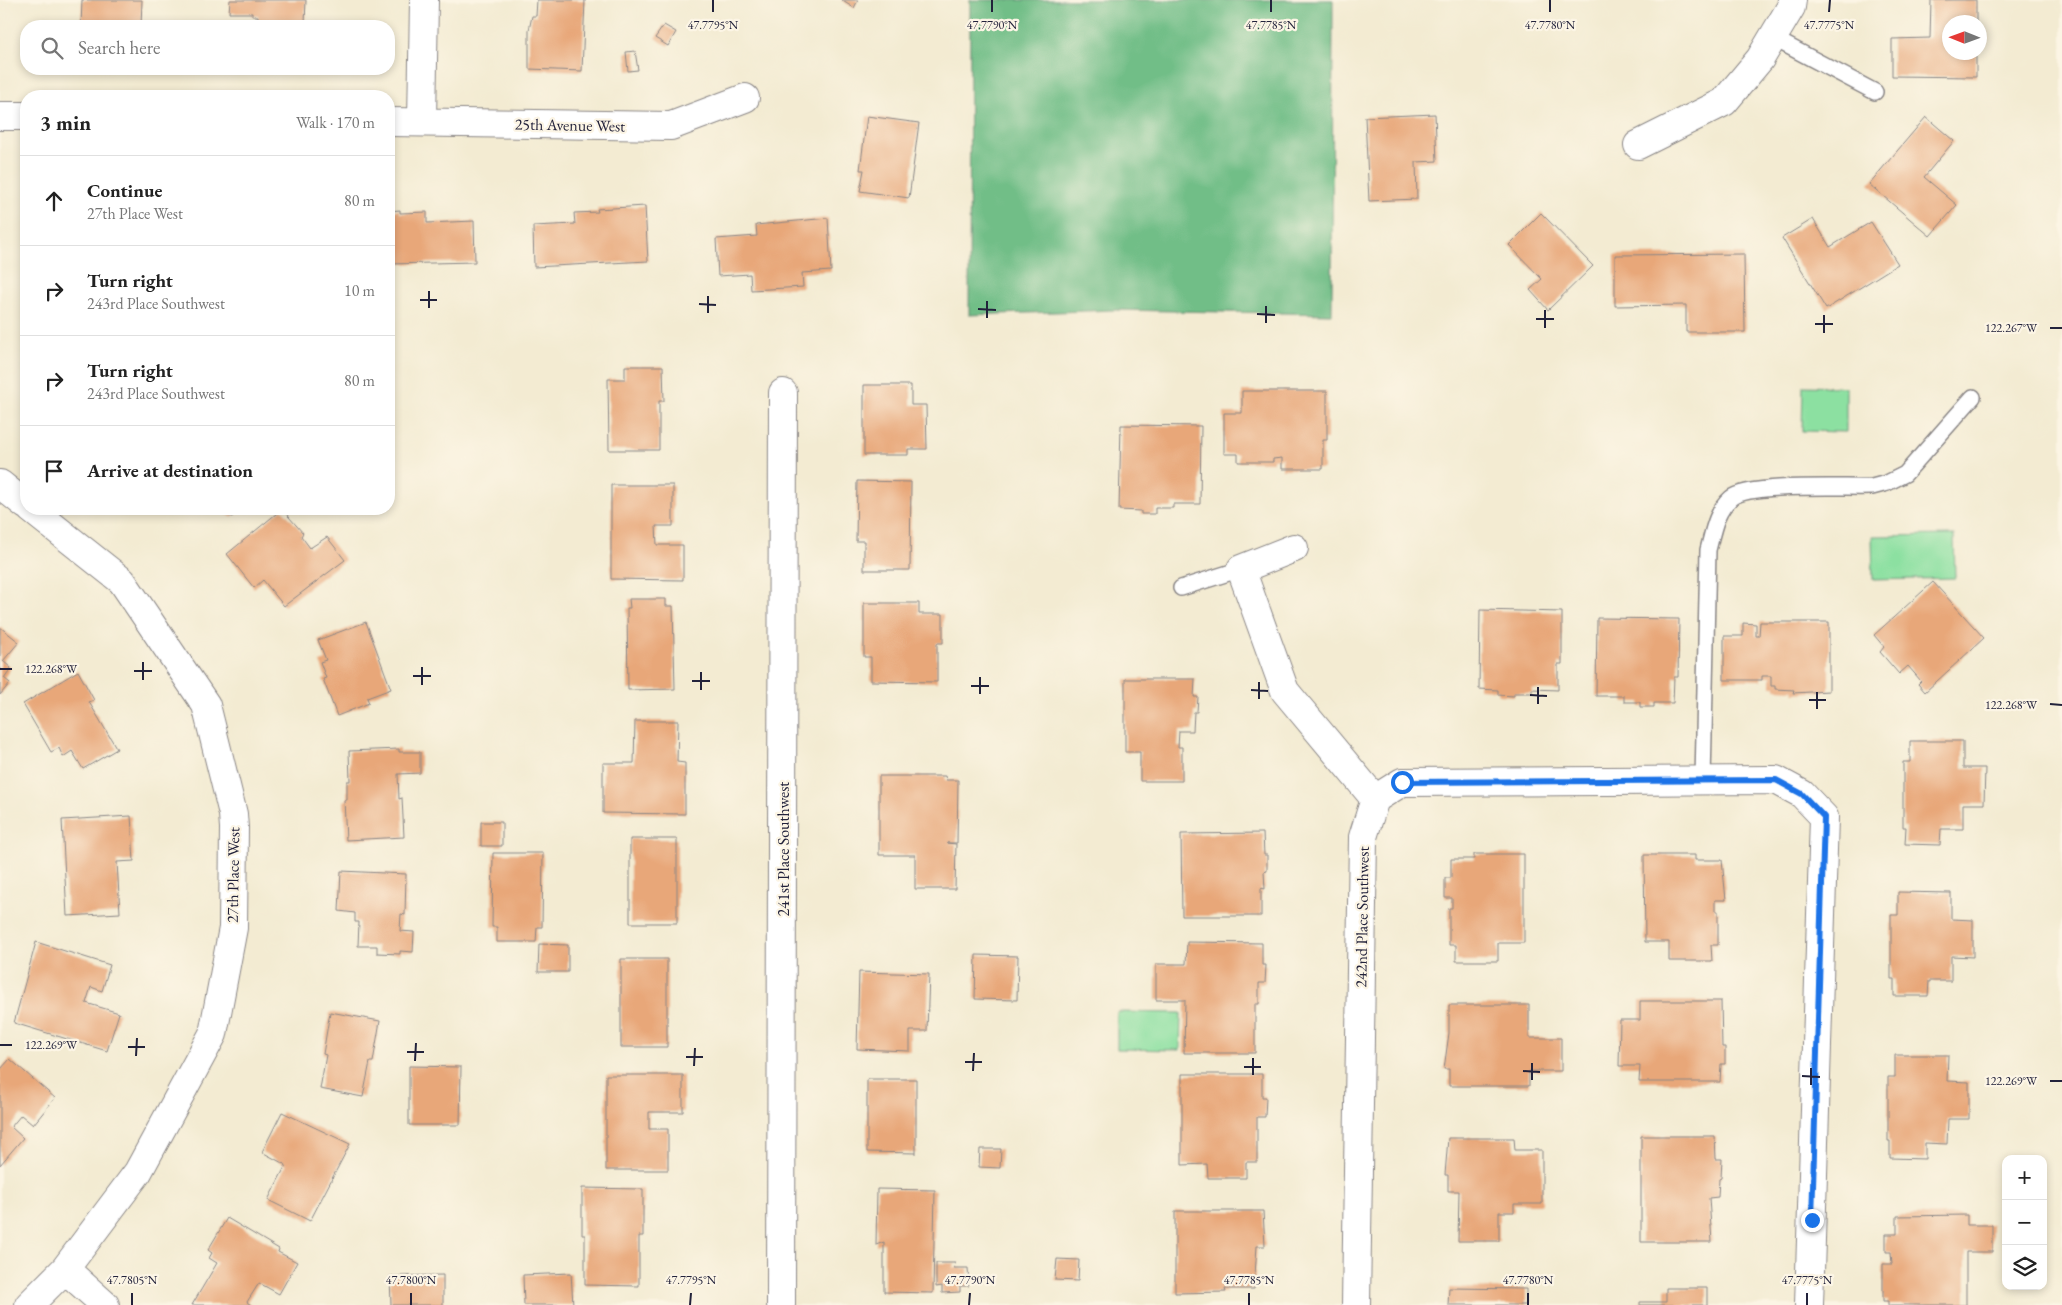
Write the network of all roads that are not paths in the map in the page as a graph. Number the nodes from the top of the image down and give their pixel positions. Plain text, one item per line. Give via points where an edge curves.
1 (424, 0) edge
2 (1792, 0) edge
3 (1772, 38) junction
4 (1875, 92) dead end
5 (745, 98) dead end
6 (0, 116) edge
7 (20, 116) edge
8 (395, 122) edge
9 (422, 122) junction
10 (1638, 145) dead end
11 (783, 393) dead end
12 (1973, 397) dead end
13 (0, 484) edge
14 (20, 500) edge
15 (39, 515) edge
16 (1294, 548) dead end
17 (1241, 569) junction
18 (1181, 588) dead end
19 (1703, 780) junction
20 (1375, 799) junction
21 (65, 1269) junction
22 (29, 1305) edge
23 (105, 1305) edge
24 (781, 1305) edge
25 (1356, 1305) edge
26 (1809, 1305) edge

1 - 9 street
2 - 3 street via 1791,8
3 - 4 lane
3 - 10 street via 1760,59 1724,102
5 - 9 street, 25th Avenue West via 671,126
6 - 7 street
8 - 9 street, 25th Avenue West
11 - 24 street, 241st Place Southwest
12 - 19 lane via 1905,474 1887,483 1872,487 1758,489 1732,497 1717,517 1708,550
13 - 14 street
15 - 21 street, 27th Place West via 122,581 206,704 234,828 233,928 213,1034 138,1172
16 - 17 street
17 - 18 lane
17 - 20 street via 1285,691
19 - 20 street via 1402,782
19 - 26 street via 1776,780 1802,794 1824,817
20 - 25 street, 242nd Place Southwest via 1363,837
21 - 22 street, 27th Place West
21 - 23 street

